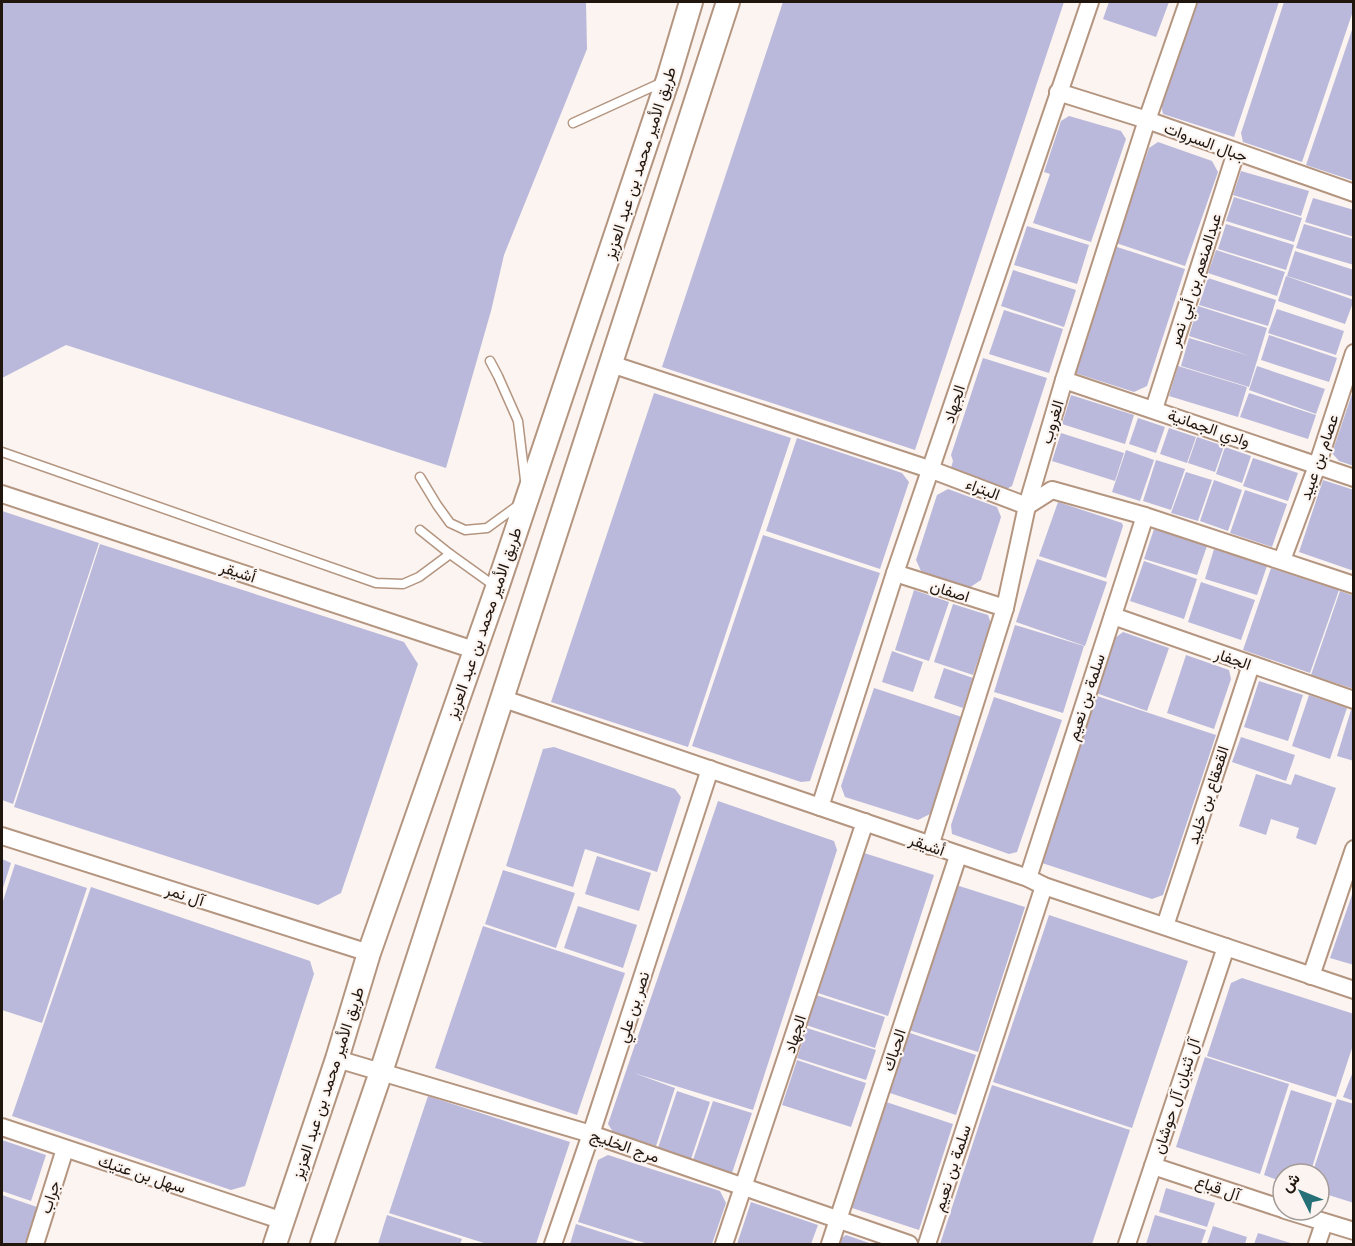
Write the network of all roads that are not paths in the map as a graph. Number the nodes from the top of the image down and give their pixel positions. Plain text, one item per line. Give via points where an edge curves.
1 (691, 2) edge
2 (728, 2) edge
3 (1090, 2) edge
4 (1188, 2) edge
5 (668, 79) junction
6 (1058, 92) junction
7 (1147, 120) junction
8 (573, 123) dead end
9 (1236, 152) junction
10 (1353, 194) edge
11 (1353, 353) edge
12 (490, 361) dead end
13 (611, 364) junction
14 (1064, 380) junction
15 (1154, 409) junction
16 (551, 429) junction
17 (586, 440) junction
18 (2, 452) edge
19 (1317, 466) junction
20 (932, 470) junction
21 (420, 477) dead end
22 (1353, 478) edge
23 (2, 494) edge
24 (527, 499) junction
25 (1027, 506) junction
26 (1145, 516) junction
27 (420, 530) dead end
28 (450, 554) junction
29 (1282, 560) junction
30 (895, 573) junction
31 (1353, 585) edge
32 (497, 588) junction
33 (1005, 608) junction
34 (1113, 616) junction
35 (474, 650) junction
36 (1251, 665) junction
37 (501, 698) junction
38 (1353, 700) edge
39 (710, 769) junction
40 (820, 807) junction
41 (865, 822) junction
42 (2, 836) edge
43 (930, 846) junction
44 (1353, 849) edge
45 (958, 856) junction
46 (1028, 878) junction
47 (1044, 886) junction
48 (1166, 926) junction
49 (1226, 947) junction
50 (369, 953) junction
51 (1311, 976) junction
52 (1353, 990) edge
53 (337, 1059) junction
54 (381, 1072) junction
55 (2, 1127) edge
56 (591, 1134) junction
57 (65, 1149) junction
58 (1153, 1166) junction
59 (745, 1187) junction
60 (1271, 1206) edge
61 (838, 1220) junction
62 (283, 1221) junction
63 (1321, 1222) edge
64 (1324, 1223) junction
65 (1353, 1231) edge
66 (35, 1245) edge
67 (275, 1245) edge
68 (322, 1245) edge
69 (554, 1245) edge
70 (724, 1245) edge
71 (830, 1245) edge
72 (909, 1245) edge
73 (927, 1245) edge
74 (1127, 1245) edge
75 (1317, 1245) edge

1 - 5 main road, طريق الأمير محمد بن عبد العزيز
2 - 13 main road, طريق الأمير محمد بن عبد العزيز
3 - 6 street, الجهاد
4 - 7 street, الغروب
5 - 8 lane
5 - 16 main road, طريق الأمير محمد بن عبد العزيز
6 - 7 street, جبال السروات
6 - 20 street, الجهاد
7 - 9 street, جبال السروات
7 - 14 street, الغروب
9 - 10 street, جبال السروات
9 - 15 street, عبدالمنعم بن أبي نصر
11 - 19 street, عصام بن عبيد
12 - 24 lane via 518,421
13 - 17 main road, طريق الأمير محمد بن عبد العزيز
13 - 20 street, البتراء
14 - 15 street, وادي الجمانية
14 - 25 street, الغروب
15 - 19 street, وادي الجمانية
16 - 17 main road
16 - 24 main road, طريق الأمير محمد بن عبد العزيز
17 - 37 main road, طريق الأمير محمد بن عبد العزيز
18 - 28 lane via 376,583 403,584
19 - 22 street, وادي الجمانية
19 - 29 street, عصام بن عبيد
20 - 25 street, البتراء
20 - 30 street, الجهاد
21 - 24 lane via 450,523 465,530 487,528
23 - 35 street, أشيقر
24 - 32 main road, طريق الأمير محمد بن عبد العزيز
25 - 26 street via 1052,490
25 - 33 street, الغروب
26 - 29 street
26 - 34 street, سلمة بن نعيم
27 - 28 lane
28 - 32 lane
29 - 31 street
30 - 33 street, اصفان
30 - 40 street, الجهاد
32 - 35 main road, طريق الأمير محمد بن عبد العزيز
33 - 43 street, الغروب
34 - 36 street, الجفار
34 - 46 street, سلمة بن نعيم
35 - 50 main road, طريق الأمير محمد بن عبد العزيز
36 - 38 street, الجفار
36 - 48 street, القعقاع بن خليد
37 - 39 street, أشيقر
37 - 54 main road, طريق الأمير محمد بن عبد العزيز
39 - 40 street, أشيقر
39 - 56 street, نصر بن علي
40 - 41 street, أشيقر
41 - 43 street, أشيقر
41 - 59 street, الجهاد
42 - 50 street, آل نمر
43 - 45 street, أشيقر
44 - 51 street
45 - 46 street, أشيقر
45 - 61 street, الحباك
46 - 47 street, أشيقر
47 - 48 street, أشيقر
47 - 73 street, سلمة بن نعيم
48 - 49 street, أشيقر
49 - 51 street, أشيقر
49 - 58 street, آل ثنيان آل حوشان
50 - 53 main road, طريق الأمير محمد بن عبد العزيز
51 - 52 street, أشيقر
53 - 54 street, مرج الخليج
53 - 62 main road, طريق الأمير محمد بن عبد العزيز
54 - 56 street, مرج الخليج
54 - 68 main road, طريق الأمير محمد بن عبد العزيز
55 - 57 street, سهل بن عتيك
56 - 59 street, مرج الخليج
56 - 69 street, نصر بن علي
57 - 62 street, سهل بن عتيك
57 - 66 street, جراب
58 - 60 street, آل قباع
58 - 74 street, آل ثنيان آل حوشان
59 - 61 street, مرج الخليج
59 - 70 street, الجهاد
61 - 71 street, الحباك
61 - 72 street, مرج الخليج
62 - 67 main road, طريق الأمير محمد بن عبد العزيز
63 - 64 street, آل قباع
64 - 65 street, آل قباع
64 - 75 street

